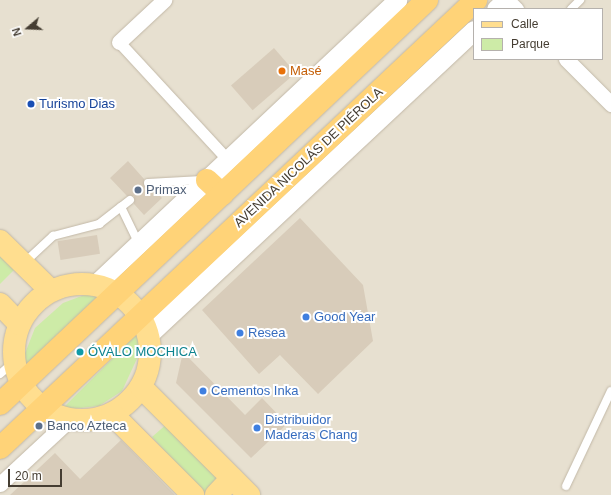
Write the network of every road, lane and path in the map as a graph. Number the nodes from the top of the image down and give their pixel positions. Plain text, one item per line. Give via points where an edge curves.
1 (164, 0) edge
2 (397, 0) edge
3 (427, 0) edge
4 (476, 0) edge
5 (506, 0) edge
6 (580, 0) edge
7 (497, 8) edge
8 (515, 8) edge
9 (571, 8) edge
10 (473, 31) edge
11 (119, 42) joint
12 (567, 60) edge
13 (611, 104) edge
14 (228, 160) junction
15 (148, 183) dead end
16 (214, 187) junction
17 (130, 200) dead end
18 (121, 207) junction
19 (0, 241) edge
20 (139, 244) junction
21 (219, 255) junction
22 (23, 264) junction
23 (96, 284) junction
24 (50, 290) junction
25 (118, 293) junction
26 (1, 307) edge
27 (20, 324) junction
28 (145, 325) junction
29 (7, 368) edge
30 (22, 384) junction
31 (141, 387) junction
32 (611, 392) edge
33 (0, 404) edge
34 (43, 408) junction
35 (112, 414) junction
36 (70, 419) junction
37 (0, 448) edge
38 (232, 478) junction
39 (0, 484) edge
40 (566, 486) dead end
41 (193, 495) edge
42 (216, 495) edge
43 (249, 495) edge

1 - 11 street
2 - 14 street
3 - 16 highway
4 - 21 highway, AVENIDA NICOLÁS DE PIÉROLA
5 - 7 street
5 - 8 street
6 - 9 lane
10 - 21 street, AVENIDA NICOLÁS DE PIÉROLA
11 - 14 street
12 - 13 street
14 - 16 street
15 - 16 lane
16 - 20 street
16 - 25 highway
17 - 18 lane
18 - 20 lane
18 - 22 lane via 99,224 53,236
19 - 22 main road
20 - 23 street
21 - 28 highway, AVENIDA NICOLÁS DE PIÉROLA
22 - 24 main road
23 - 24 main road via 73,284
23 - 25 main road
24 - 27 main road via 32,304
25 - 28 main road
25 - 30 highway
26 - 27 main road
27 - 29 main road
28 - 31 main road via 150,358
28 - 34 highway, AVENIDA NICOLÁS DE PIÉROLA
29 - 30 main road
30 - 33 highway
30 - 34 main road
31 - 35 main road
31 - 38 main road
32 - 40 lane
34 - 36 main road
34 - 37 highway, AVENIDA NICOLÁS DE PIÉROLA
35 - 36 main road via 84,421
35 - 41 main road
36 - 39 street
38 - 42 main road
38 - 43 main road

